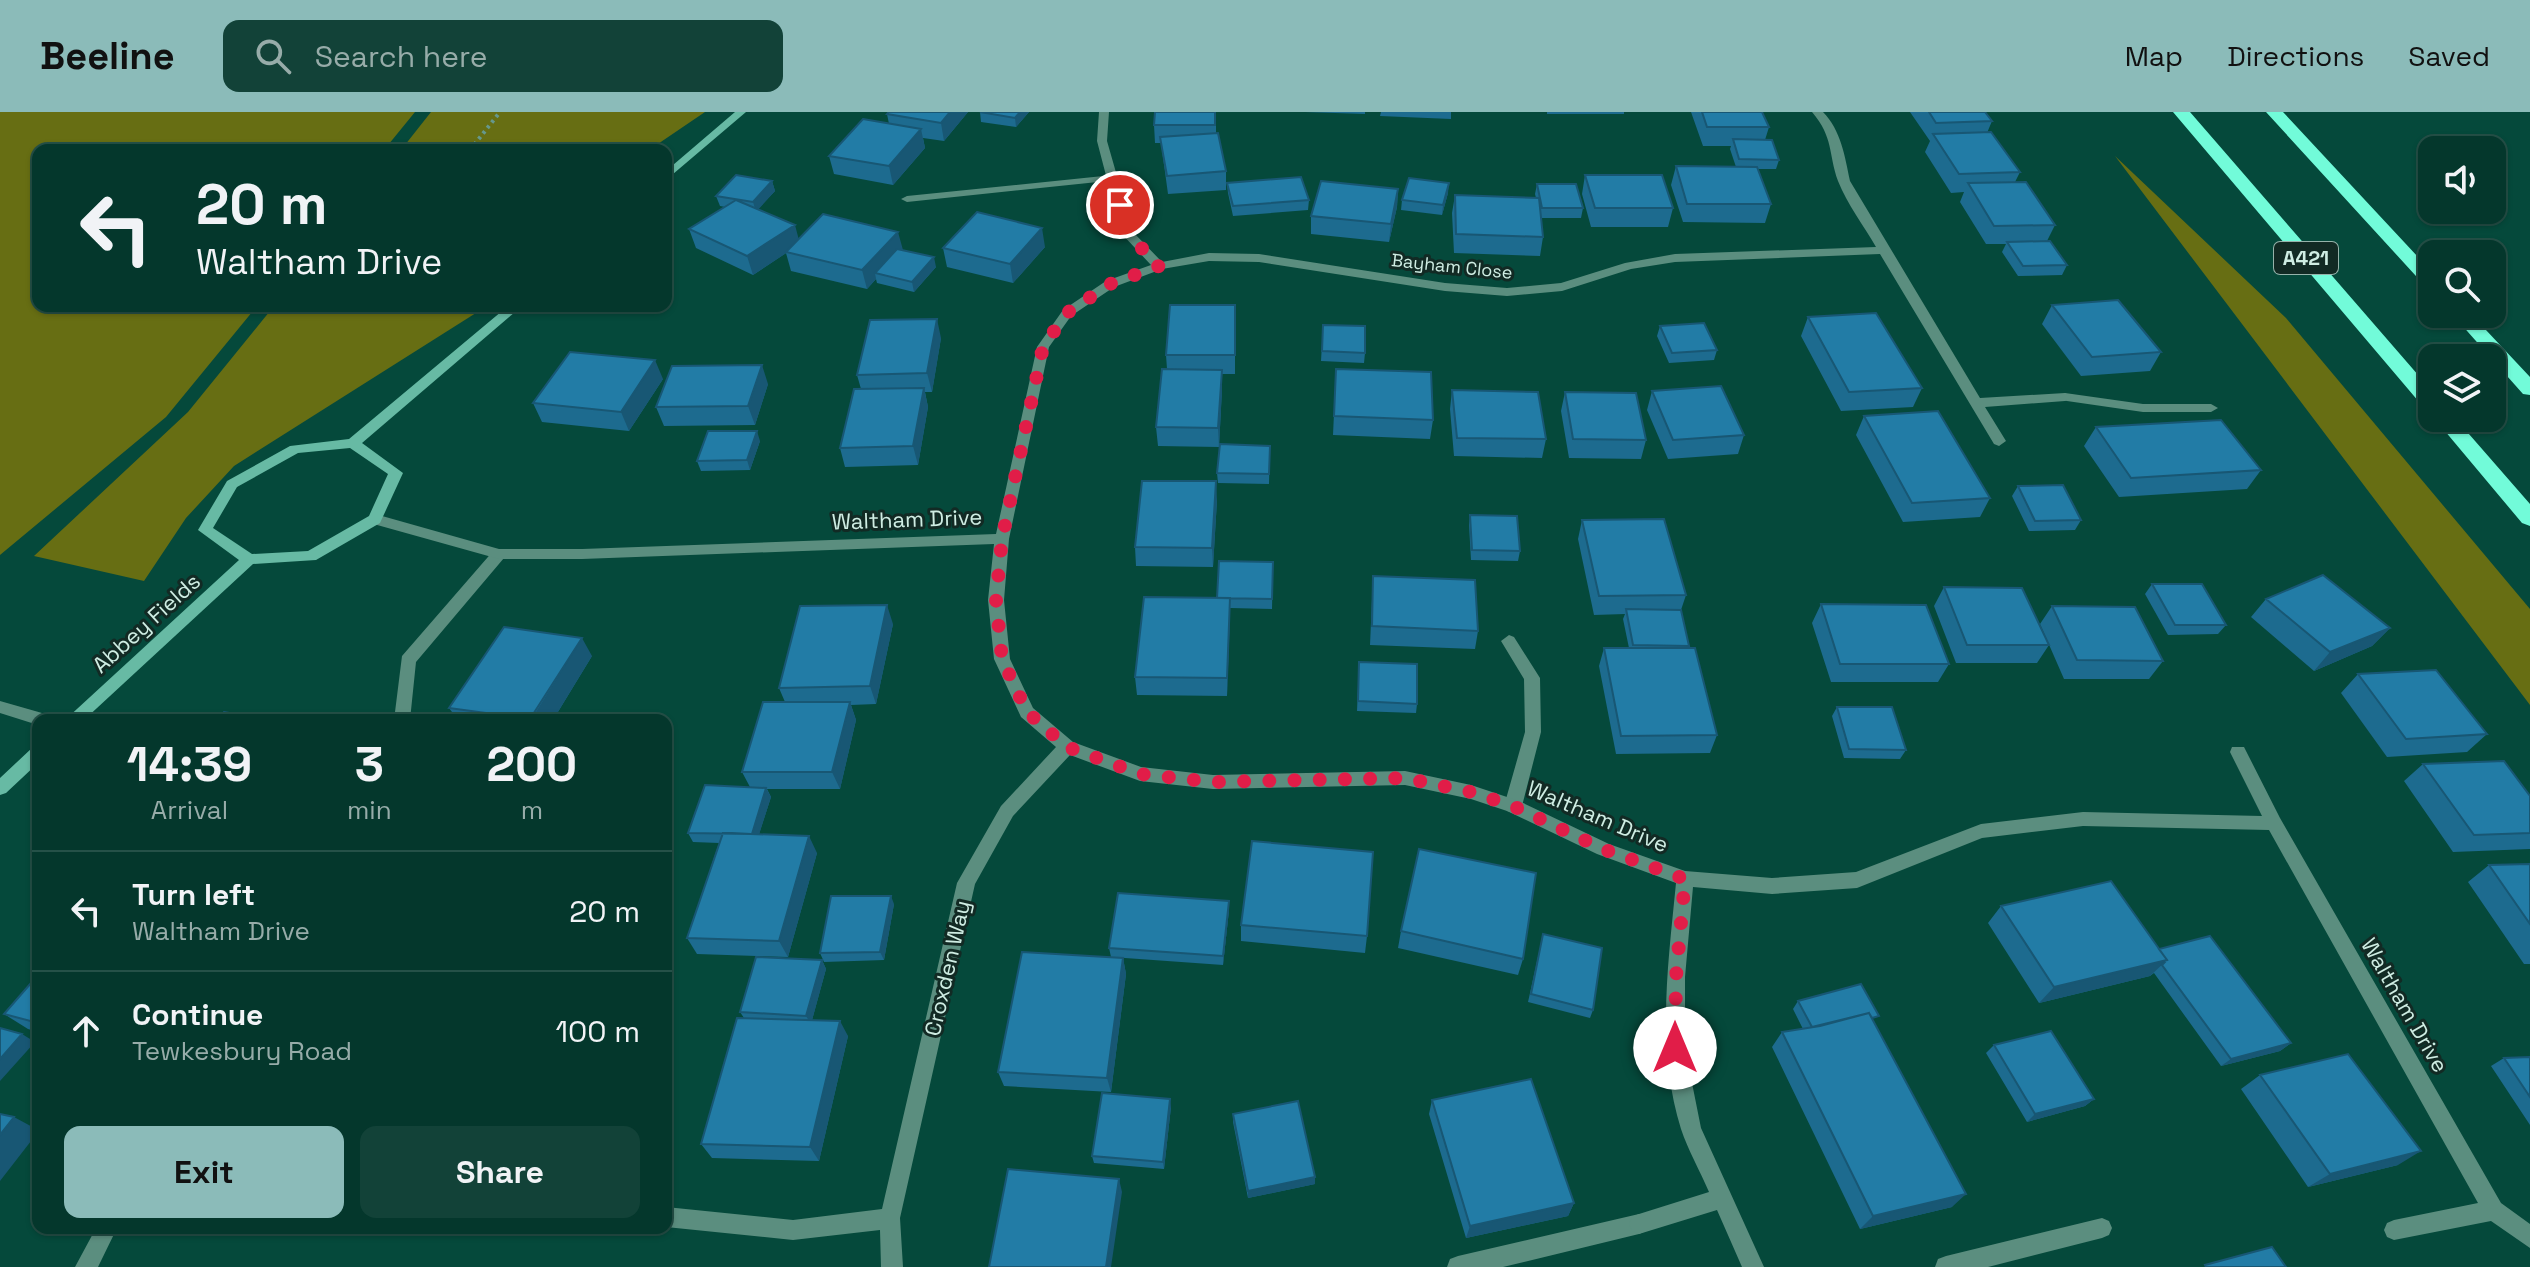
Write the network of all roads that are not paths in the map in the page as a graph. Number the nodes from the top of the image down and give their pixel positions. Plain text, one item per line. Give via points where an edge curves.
1 (741, 112) edge
2 (1104, 112) edge
3 (1817, 112) edge
4 (2181, 112) edge
5 (2274, 112) edge
6 (672, 172) edge
7 (1113, 178) junction
8 (907, 199) dead end
9 (1883, 250) junction
10 (1159, 266) junction
11 (2418, 268) edge
12 (509, 312) edge
13 (2474, 328) edge
14 (2418, 388) edge
15 (2530, 389) edge
16 (1975, 403) junction
17 (2211, 408) dead end
18 (2456, 432) edge
19 (1999, 441) dead end
20 (353, 443) junction
21 (2530, 518) edge
22 (375, 519) junction
23 (1002, 539) junction
24 (499, 554) junction
25 (249, 559) junction
26 (1509, 641) dead end
27 (0, 707) edge
28 (80, 714) edge
29 (403, 714) edge
30 (32, 717) edge
31 (1067, 747) junction
32 (2238, 752) dead end
33 (32, 759) edge
34 (0, 788) edge
35 (1513, 806) junction
36 (2274, 823) junction
37 (1685, 879) junction
38 (1721, 1198) junction
39 (2494, 1210) junction
40 (672, 1218) edge
41 (890, 1218) junction
42 (2102, 1228) dead end
43 (2394, 1230) dead end
44 (104, 1234) edge
45 (2530, 1237) edge
46 (1994, 1261) edge
47 (86, 1267) edge
48 (892, 1267) edge
49 (1458, 1267) edge
50 (1753, 1267) edge
51 (1946, 1267) edge

1 - 6 street
2 - 7 street via 1102,141
3 - 9 street via 1837,147 1844,181
4 - 14 highway, A421
5 - 11 highway
7 - 8 street
7 - 10 street via 1127,233
9 - 10 street, Bayham Close via 1675,258 1562,287 1507,292 1259,258 1209,257
9 - 16 street
10 - 23 street, Bayham Close via 1110,284 1067,313 1043,347
12 - 20 street
13 - 15 highway
16 - 17 street via 2065,397 2143,408
16 - 19 street
18 - 21 highway
20 - 22 street via 396,473
20 - 25 street via 295,449 232,484 205,530
22 - 24 street, Waltham Drive
22 - 25 street via 311,556
23 - 24 street, Waltham Drive
23 - 31 street, Waltham Drive via 996,600 1002,659 1027,712
24 - 29 street via 408,660
25 - 28 street, Abbey Fields
26 - 35 street via 1532,678 1533,732
27 - 30 street
31 - 35 street, Waltham Drive via 1140,774 1213,782 1405,778
31 - 41 street, Croxden Way via 1007,811 966,883
32 - 36 street, Waltham Drive
33 - 34 street
35 - 37 street, Waltham Drive via 1603,849
36 - 37 street, Waltham Drive via 2083,819 1981,831 1857,880 1772,886
36 - 39 street, Waltham Drive
37 - 38 street, Waltham Drive via 1675,1048 1691,1129
38 - 49 street via 1639,1224
38 - 50 street, Waltham Drive
39 - 43 street
39 - 45 street, Waltham Drive
40 - 41 street via 793,1230
41 - 48 street, Croxden Way
42 - 46 street
44 - 47 street
46 - 51 street

